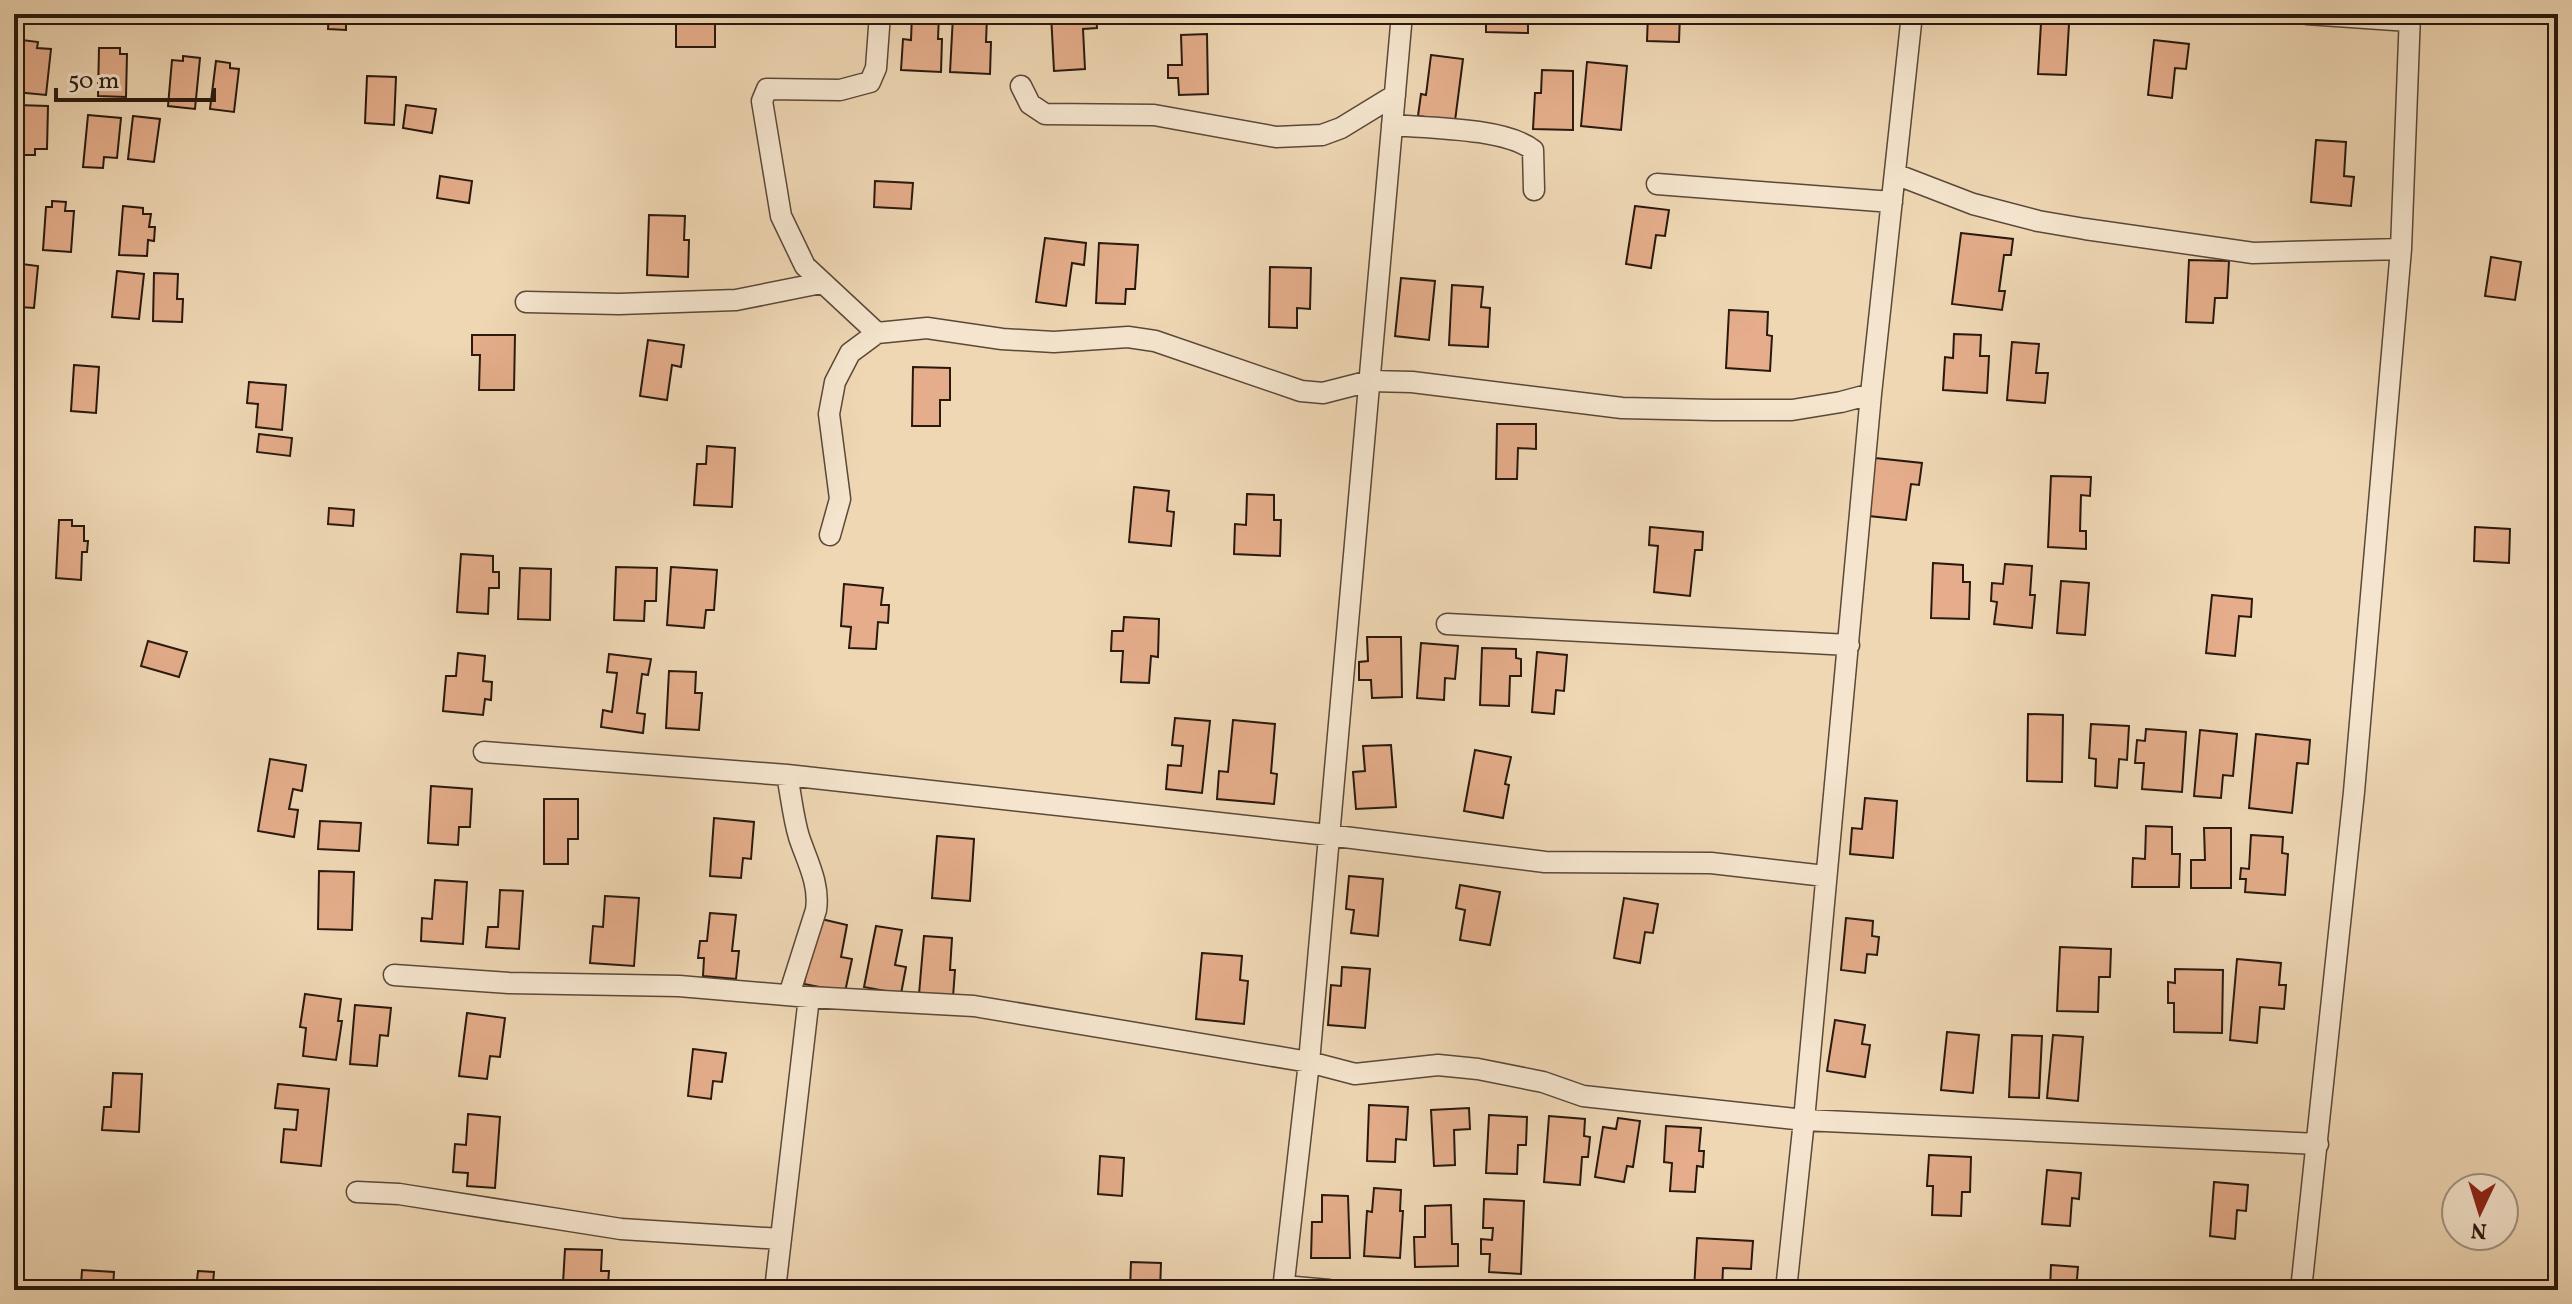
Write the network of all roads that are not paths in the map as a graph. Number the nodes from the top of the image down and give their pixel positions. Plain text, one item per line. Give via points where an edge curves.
1 (880, 14) edge
2 (1402, 14) edge
3 (1912, 14) edge
4 (2307, 14) edge
5 (2410, 17) edge
6 (1021, 86) dead end
7 (1395, 95) junction
8 (1392, 125) junction
9 (1895, 174) junction
10 (1657, 184) dead end
11 (1534, 190) dead end
12 (1892, 202) junction
13 (2401, 249) junction
14 (821, 283) junction
15 (526, 302) dead end
16 (877, 333) junction
17 (1370, 381) junction
18 (1871, 394) junction
19 (830, 535) dead end
20 (1447, 624) dead end
21 (1849, 645) junction
22 (484, 752) dead end
23 (787, 775) junction
24 (1328, 835) junction
25 (1825, 876) junction
26 (394, 975) dead end
27 (799, 996) junction
28 (1309, 1062) junction
29 (1804, 1120) junction
30 (2318, 1144) junction
31 (357, 1192) dead end
32 (781, 1239) junction
33 (1283, 1288) edge
34 (775, 1290) edge
35 (1329, 1290) edge
36 (1786, 1290) edge
37 (2301, 1290) edge

1 - 14 street via 870,82 840,90 767,89 762,101 781,216 805,266
2 - 7 street
3 - 9 street
4 - 5 street
5 - 13 street
6 - 7 street via 1030,104 1045,114 1154,115 1276,137 1322,135
7 - 8 street
8 - 11 street via 1520,141 1533,150
8 - 17 street
9 - 12 street
9 - 13 street via 1973,204 2085,229 2253,253
10 - 12 street
12 - 18 street
13 - 30 street
14 - 15 street via 736,300
14 - 16 street
16 - 17 street via 927,328 1054,342 1128,337 1155,341 1301,391 1323,393
16 - 19 street via 850,353 835,382 829,414 840,499
17 - 18 street via 1622,408 1792,410
17 - 24 street
18 - 21 street
20 - 21 street
21 - 25 street
22 - 23 street
23 - 24 street
23 - 27 street via 818,897
24 - 25 street via 1545,862 1711,863
24 - 28 street
25 - 29 street
26 - 27 street
27 - 28 street via 974,1006
27 - 32 street
28 - 29 street via 1355,1074 1438,1065 1478,1069 1583,1096
28 - 33 street
29 - 30 street
29 - 36 street
30 - 37 street
31 - 32 street via 621,1229
32 - 34 street
33 - 35 street

